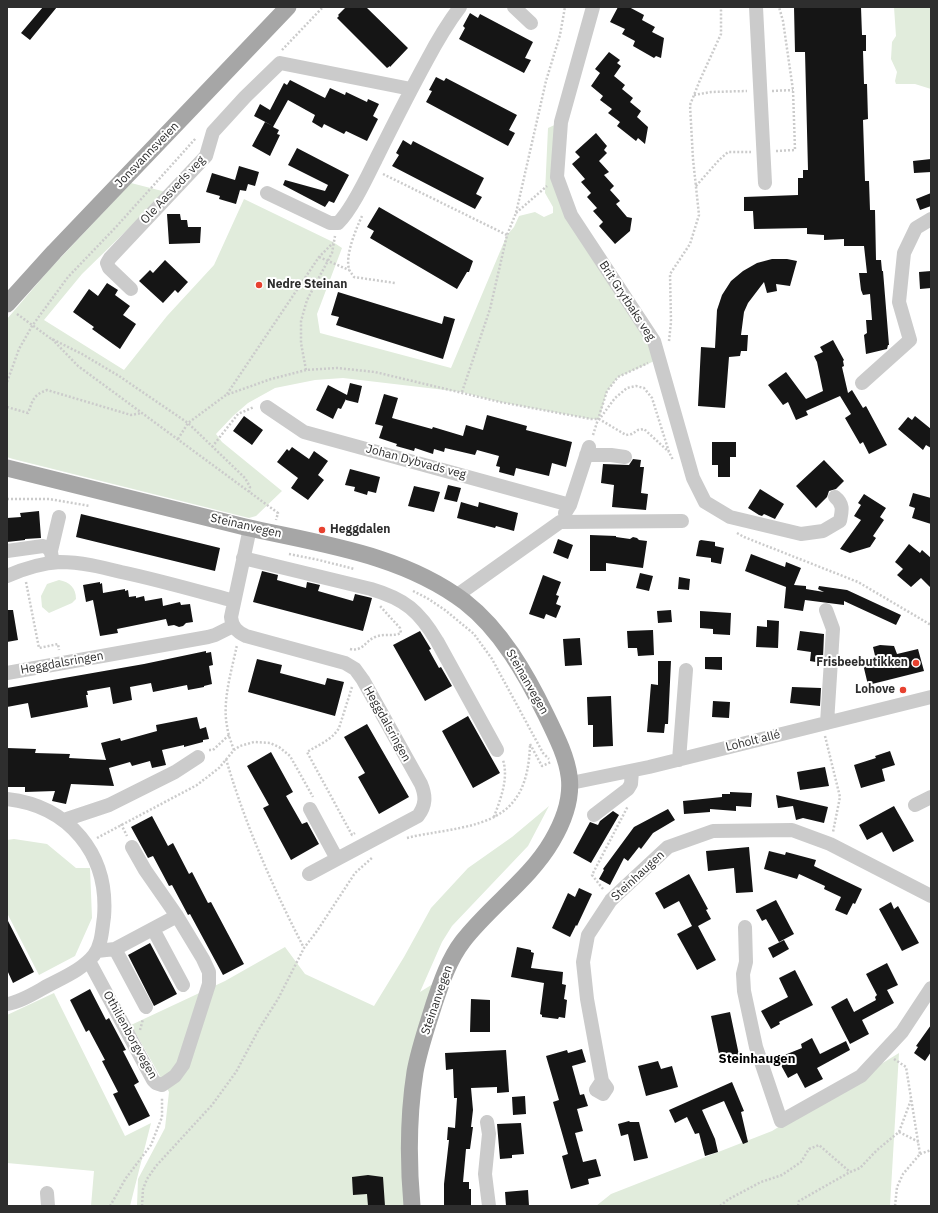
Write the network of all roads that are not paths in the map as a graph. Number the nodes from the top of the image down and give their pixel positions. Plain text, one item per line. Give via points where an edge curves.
1 (288, 7) edge
2 (460, 7) edge
3 (514, 7) edge
4 (593, 7) edge
5 (756, 7) edge
6 (531, 22) dead end
7 (411, 89) junction
8 (765, 183) dead end
9 (267, 193) dead end
10 (931, 219) edge
11 (131, 289) dead end
12 (13, 310) edge
13 (862, 383) dead end
14 (267, 407) road end
15 (625, 457) dead end
16 (7, 468) edge
17 (835, 497) dead end
18 (570, 505) junction
19 (59, 517) dead end
20 (682, 521) dead end
21 (560, 522) junction
22 (250, 528) junction
23 (7, 551) edge
24 (52, 557) junction
25 (243, 558) junction
26 (7, 576) edge
27 (456, 596) junction
28 (234, 600) junction
29 (826, 610) dead end
30 (236, 630) junction
31 (686, 670) dead end
32 (7, 673) edge
33 (931, 697) edge
34 (824, 723) junction
35 (497, 750) road end
36 (198, 757) road end
37 (680, 760) junction
38 (632, 771) junction
39 (571, 782) junction
40 (931, 797) edge
41 (7, 799) edge
42 (915, 806) dead end
43 (310, 809) road end
44 (594, 815) dead end
45 (64, 820) junction
46 (132, 847) dead end
47 (337, 859) junction
48 (310, 874) dead end
49 (931, 896) edge
50 (177, 916) junction
51 (745, 927) dead end
52 (152, 929) junction
53 (115, 949) junction
54 (93, 956) junction
55 (183, 985) dead end
56 (931, 988) edge
57 (7, 1004) edge
58 (146, 1007) dead end
59 (602, 1081) dead end
60 (487, 1122) dead end
61 (412, 1206) edge
62 (489, 1206) edge

1 - 12 main road, Jonsvannsveien via 54,252
2 - 7 street via 445,28
3 - 6 street
4 - 17 street, Brit Grytbaks veg via 561,122 557,177 570,216 654,341 693,478 705,502 730,517 801,534 822,531 840,521 842,508 840,501
5 - 8 street
7 - 9 street via 372,169 338,223 330,223
7 - 11 street, Ole Aasveds veg via 280,63 213,132 206,156 110,258 107,263 109,268
10 - 13 street via 916,228 904,253 900,302 910,340
14 - 18 street, Johan Dybvads veg via 304,432
15 - 18 street via 588,451
16 - 22 main road, Steinanvegen
18 - 21 street
19 - 24 street
20 - 21 street
21 - 27 street
22 - 25 street
22 - 27 main road, Steinanvegen via 352,550 385,561
23 - 24 street via 44,546 49,548
24 - 26 street
24 - 28 street
25 - 28 street
25 - 35 street via 383,593 413,610 428,626
27 - 39 main road, Steinanvegen via 472,608 494,631 518,664 558,739
28 - 30 street via 231,617
29 - 34 street via 833,628
30 - 32 street, Heggdalsringen
30 - 47 street, Heggdalsringen via 246,636 345,663 355,669 421,784 425,799 418,816
31 - 37 street
33 - 34 street, Loholt allé
34 - 37 street, Loholt allé
36 - 45 street via 175,772 116,802
37 - 38 street, Loholt allé
38 - 39 street, Loholt allé
38 - 44 street via 628,789
39 - 61 main road, Steinanvegen via 565,814 549,846 530,870 472,930 452,959 444,977 426,1027 415,1073 409,1137
40 - 42 street
41 - 45 street via 25,801 42,807
43 - 47 street
45 - 54 street via 86,844 98,870 104,895 101,940
46 - 50 street, Othilienborgvegen
47 - 48 street, Heggdalsringen
49 - 59 street, Steinhaugen via 830,844 792,830 713,831 668,847 611,900 588,935 583,962
50 - 52 street
50 - 54 street, Othilienborgvegen via 206,966 210,978 183,1065 175,1076 162,1085 156,1083 148,1073
51 - 56 street via 744,991 756,1047 782,1121 861,1076 902,1032
52 - 53 street
52 - 55 street
53 - 54 street
53 - 58 street
54 - 57 street via 78,969 28,996
60 - 62 street via 489,1134 485,1174

